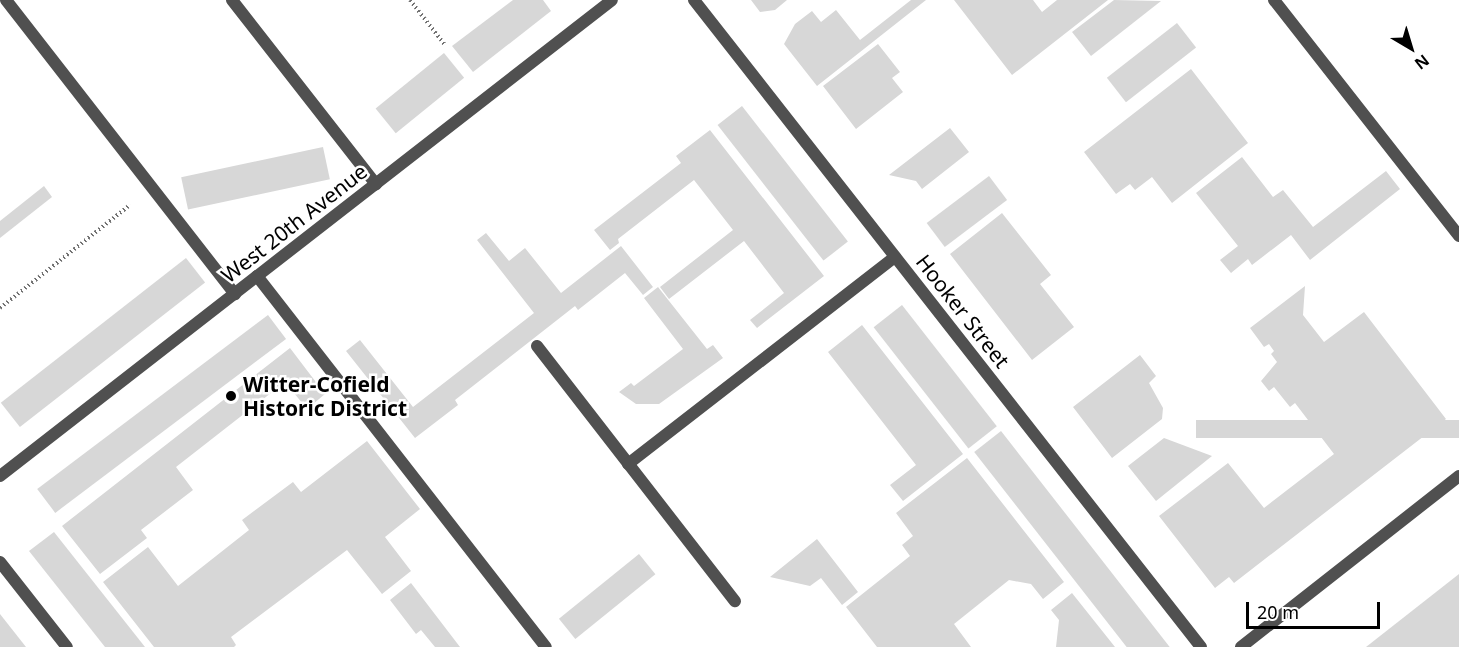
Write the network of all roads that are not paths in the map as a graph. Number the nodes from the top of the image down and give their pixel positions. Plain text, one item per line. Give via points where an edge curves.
1 (6, 0) edge
2 (232, 0) edge
3 (612, 0) edge
4 (694, 0) edge
5 (1275, 0) edge
6 (376, 184) junction
7 (1459, 236) edge
8 (896, 257) junction
9 (257, 276) junction
10 (235, 294) junction
11 (537, 346) dead end
12 (628, 464) junction
13 (0, 476) edge
14 (1459, 476) edge
15 (0, 562) edge
16 (735, 601) dead end
17 (67, 647) edge
18 (546, 647) edge
19 (1201, 647) edge
20 (1241, 647) edge

1 - 10 street
2 - 6 street
3 - 6 street, West 20th Avenue
4 - 8 street, Hooker Street
5 - 7 street
6 - 9 street, West 20th Avenue
8 - 12 street
8 - 19 street, Hooker Street
9 - 10 street, West 20th Avenue
9 - 18 street
10 - 13 street, West 20th Avenue
11 - 12 street
12 - 16 street
14 - 20 street
15 - 17 street

